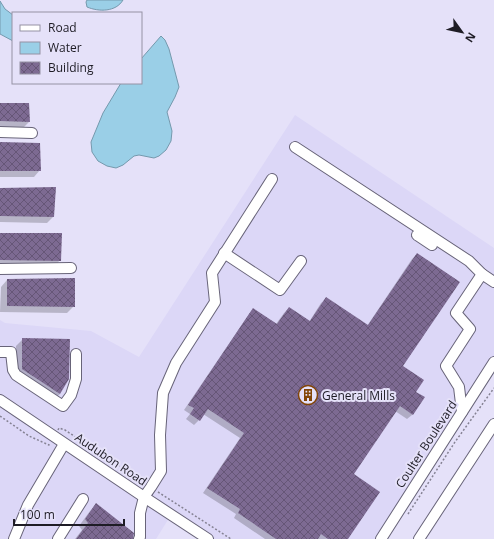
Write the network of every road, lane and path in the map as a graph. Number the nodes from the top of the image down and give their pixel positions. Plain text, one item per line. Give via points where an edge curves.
1 (0, 132) edge
2 (32, 132) dead end
3 (295, 148) dead end
4 (272, 179) dead end
5 (417, 235) dead end
6 (224, 253) junction
7 (301, 261) dead end
8 (70, 268) dead end
9 (0, 269) edge
10 (481, 275) junction
11 (494, 282) edge
12 (494, 285) edge
13 (0, 352) edge
14 (76, 354) dead end
15 (494, 362) edge
16 (494, 388) edge
17 (0, 400) edge
18 (462, 412) junction
19 (494, 424) edge
20 (64, 444) junction
21 (144, 497) junction
22 (83, 499) dead end
23 (404, 520) dead end
24 (14, 539) edge
25 (58, 539) edge
26 (139, 539) edge
27 (208, 539) edge
28 (381, 539) edge
29 (419, 539) edge

1 - 2 street
3 - 10 street via 469,262
4 - 6 street
5 - 10 street
6 - 7 street via 280,290
6 - 21 street via 212,273 215,302 176,363 163,394 161,471
8 - 9 street
10 - 11 street
10 - 12 street
10 - 18 street via 456,314 470,329 446,366 459,387
13 - 14 street via 11,352 16,375 63,406 71,395 76,379
15 - 18 street, Coulter Boulevard
16 - 23 path
17 - 20 street, Audubon Road
18 - 28 street, Coulter Boulevard
19 - 29 street
20 - 21 street, Audubon Road
20 - 24 street via 28,505
21 - 26 street via 140,513
21 - 27 street, Audubon Road
22 - 25 street

